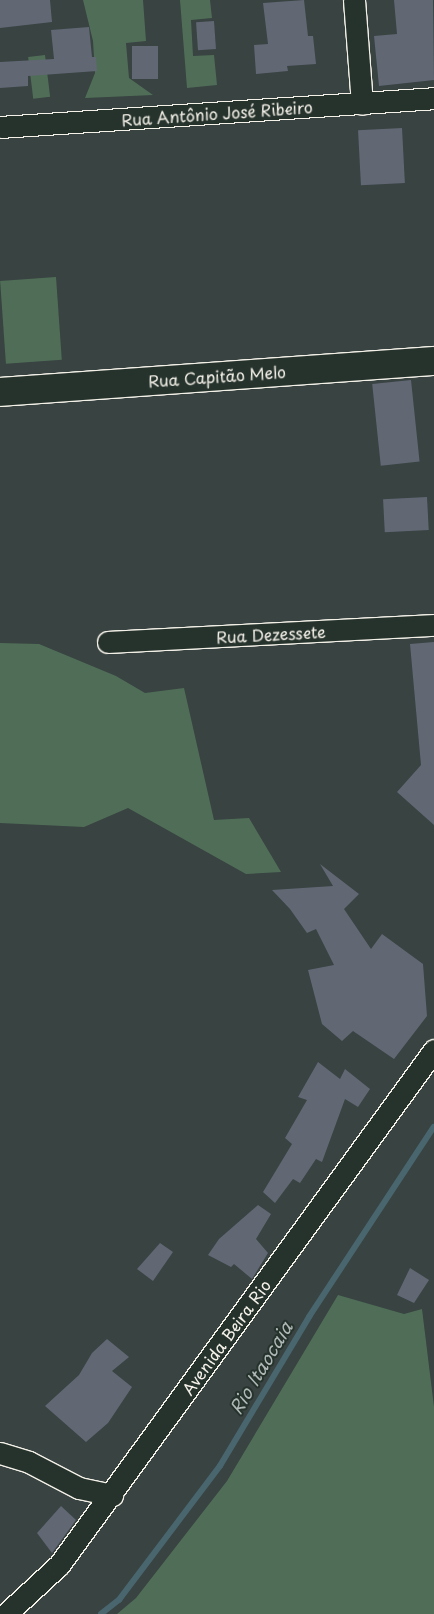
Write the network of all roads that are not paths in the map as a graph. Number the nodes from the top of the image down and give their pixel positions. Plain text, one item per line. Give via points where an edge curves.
1 (354, 0) edge
2 (434, 98) edge
3 (362, 104) junction
4 (0, 127) edge
5 (434, 361) edge
6 (0, 392) edge
7 (434, 625) edge
8 (108, 642) dead end
9 (434, 1050) edge
10 (0, 1453) edge
11 (112, 1495) junction
12 (6, 1614) edge

1 - 3 street
2 - 3 street, Rua Antônio José Ribeiro
3 - 4 street, Rua Antônio José Ribeiro
5 - 6 main road, Rua Capitão Melo
7 - 8 street, Rua Dezessete
9 - 11 street, Avenida Beira Rio
10 - 11 street via 29,1462 79,1488
11 - 12 street, Avenida Beira Rio via 59,1565

